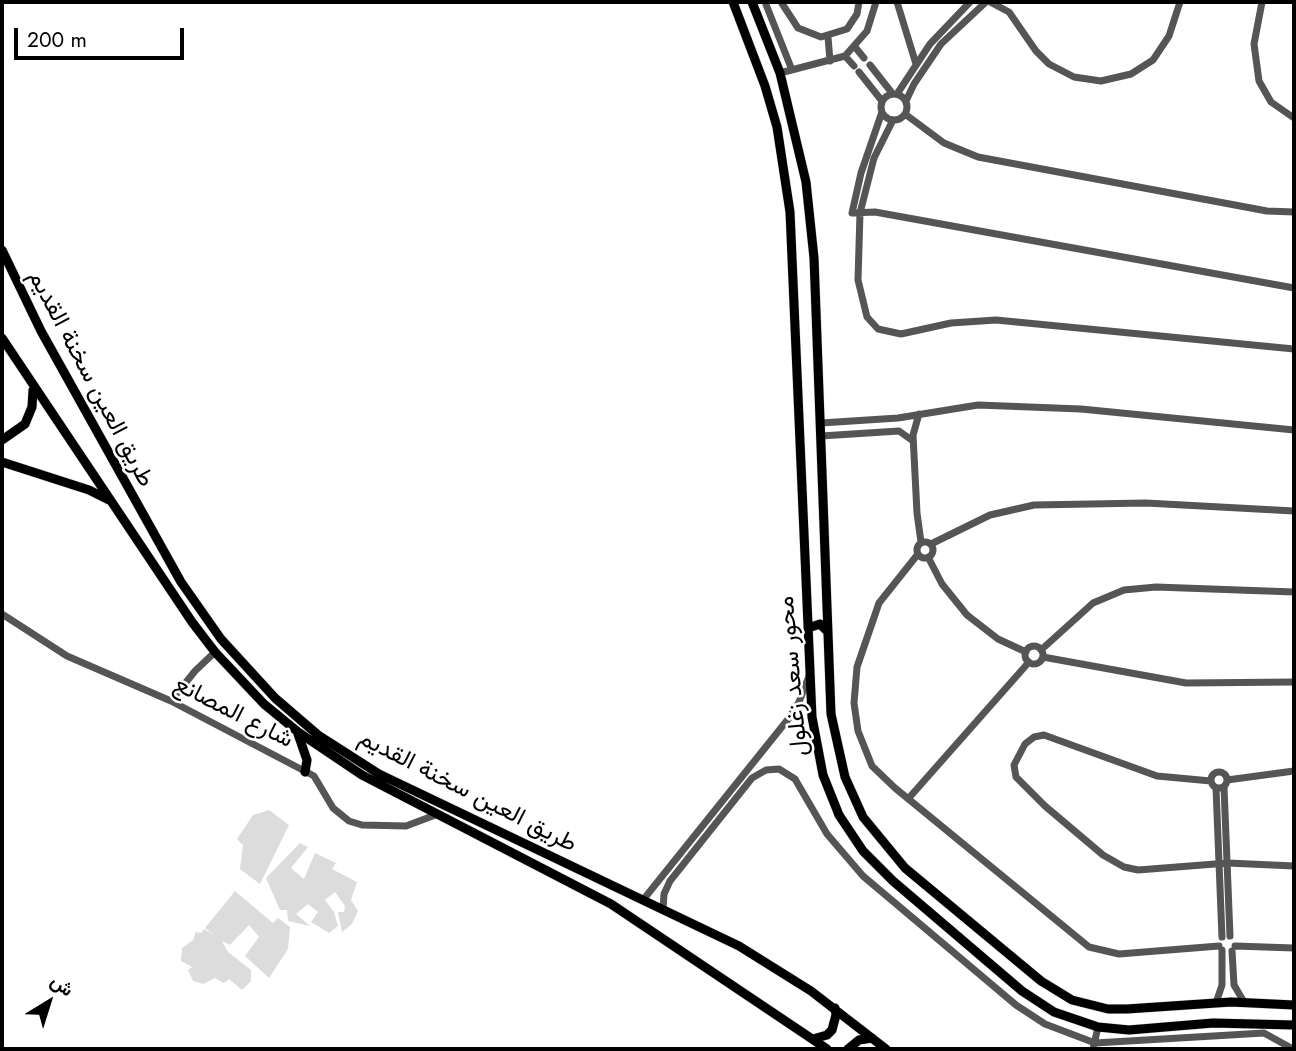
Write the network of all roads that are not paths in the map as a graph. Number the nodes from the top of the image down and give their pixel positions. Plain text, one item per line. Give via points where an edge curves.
1 (733, 2) edge
2 (752, 2) edge
3 (765, 2) edge
4 (781, 2) edge
5 (859, 2) edge
6 (876, 2) edge
7 (897, 2) edge
8 (970, 2) edge
9 (988, 2) edge
10 (1007, 2) edge
11 (1180, 2) edge
12 (1262, 2) edge
13 (1009, 12) junction
14 (942, 29) junction
15 (949, 35) junction
16 (828, 37) junction
17 (908, 38) junction
18 (930, 44) junction
19 (855, 47) junction
20 (845, 56) junction
21 (830, 61) junction
22 (916, 64) junction
23 (792, 70) junction
24 (780, 73) junction
25 (895, 93) junction
26 (882, 101) junction
27 (906, 101) junction
28 (882, 112) junction
29 (905, 114) junction
30 (1294, 118) edge
31 (893, 120) junction
32 (864, 193) junction
33 (875, 212) junction
34 (1294, 212) edge
35 (860, 214) junction
36 (2, 250) edge
37 (1294, 288) edge
38 (2, 338) edge
39 (1294, 349) edge
40 (33, 388) junction
41 (920, 414) junction
42 (898, 418) junction
43 (821, 423) junction
44 (1294, 430) edge
45 (899, 431) junction
46 (821, 436) junction
47 (2, 440) edge
48 (913, 442) junction
49 (2, 462) edge
50 (114, 504) junction
51 (1294, 511) edge
52 (921, 542) junction
53 (931, 544) junction
54 (918, 554) junction
55 (929, 557) junction
56 (1294, 592) edge
57 (828, 607) junction
58 (807, 608) junction
59 (2, 614) edge
60 (808, 628) junction
61 (828, 632) junction
62 (215, 652) junction
63 (1026, 652) junction
64 (1042, 654) junction
65 (1029, 662) junction
66 (809, 676) junction
67 (1294, 682) edge
68 (172, 701) junction
69 (298, 732) junction
70 (1294, 771) edge
71 (305, 772) junction
72 (1219, 784) junction
73 (908, 799) junction
74 (438, 814) junction
75 (1224, 863) junction
76 (1294, 866) edge
77 (643, 900) junction
78 (663, 909) junction
79 (1226, 937) junction
80 (1220, 948) junction
81 (1234, 948) junction
82 (1294, 948) edge
83 (1216, 1003) junction
84 (1244, 1003) junction
85 (1294, 1005) edge
86 (835, 1008) junction
87 (1294, 1025) edge
88 (1098, 1027) junction
89 (872, 1038) junction
90 (813, 1039) junction
91 (1094, 1046) edge
92 (827, 1049) edge
93 (848, 1049) edge
94 (886, 1049) edge
95 (1293, 1049) edge

1 - 58 main road, محور سعد زغلول via 765,86 785,169
2 - 24 main road, محور سعد زغلول
3 - 23 street
4 - 16 street via 798,28 812,36
5 - 16 street via 847,29
6 - 19 street via 867,31
7 - 17 street
8 - 14 street
9 - 13 street
9 - 15 street
10 - 13 street
11 - 13 street via 1169,36 1153,60 1131,74 1101,81 1074,77 1049,64
12 - 30 street via 1254,44 1259,81 1271,102
14 - 15 street
14 - 18 street
15 - 27 street
16 - 21 street
17 - 18 street
17 - 22 street
18 - 22 street
19 - 20 street
19 - 25 street
20 - 21 street
20 - 26 street
21 - 23 street
22 - 25 street
23 - 24 street
24 - 43 main road, محور سعد زغلول via 799,142 809,205
25 - 26 street
25 - 27 street
26 - 28 street
27 - 29 street
28 - 31 street
28 - 35 street via 852,213
29 - 31 street
29 - 34 street via 944,143 978,157 1267,211
31 - 32 street via 874,158
32 - 33 street
32 - 35 street
33 - 35 street
33 - 37 street
35 - 39 street via 857,254 862,300 872,323 885,332 901,334 951,323 996,320
36 - 77 main road, طريق العين سخنة القديم via 40,331 175,571 221,639 256,680 318,735 379,774
38 - 40 main road, طريق العين سخنة القديم
40 - 47 main road via 28,418 17,432
40 - 50 main road, طريق العين سخنة القديم
41 - 42 street
41 - 44 street via 1000,405
41 - 48 street
42 - 43 street
42 - 45 street
43 - 46 main road, محور سعد زغلول
45 - 46 street
45 - 48 street
46 - 57 main road, محور سعد زغلول
48 - 52 street
49 - 50 main road via 89,490
50 - 62 main road, طريق العين سخنة القديم
51 - 53 street via 1146,503 1034,505 989,515
52 - 53 street
52 - 54 street
53 - 55 street
54 - 55 street
54 - 73 street via 879,603 861,650 855,696 866,754 877,772
55 - 63 street via 942,584 967,615 998,639
56 - 64 street via 1124,590 1093,603
57 - 58 main road via 815,614
57 - 61 main road, محور سعد زغلول
58 - 60 main road, محور سعد زغلول
59 - 68 street, شارع المصانع via 67,656
60 - 61 main road via 820,624
60 - 66 main road, محور سعد زغلول
61 - 83 main road, محور سعد زغلول via 834,735 845,778 863,817 905,867 1041,981 1072,1000 1108,1009
62 - 68 street
62 - 69 main road, طريق العين سخنة القديم
63 - 64 street via 1033,646
63 - 65 street
64 - 65 street via 1035,664
64 - 67 street via 1186,683
65 - 73 street
66 - 77 street via 789,718
66 - 88 main road, محور سعد زغلول via 823,775 839,815 863,851 909,896 1037,1002
68 - 71 street, شارع المصانع
69 - 71 main road via 307,760
69 - 74 main road, طريق العين سخنة القديم via 362,775
70 - 72 street
71 - 74 street, شارع المصانع via 319,781 338,813 355,824 410,826
72 - 75 street
72 - 75 street via 1157,776 1044,735 1025,744 1014,765 1021,783 1117,865 1138,870
73 - 80 street via 1089,947 1119,954
74 - 90 main road, طريق العين سخنة القديم via 611,904
75 - 76 street
75 - 79 street
77 - 78 main road, طريق العين سخنة القديم
78 - 86 main road, طريق العين سخنة القديم via 739,946
78 - 91 street via 670,881 755,775 779,769 798,782 838,848 881,892 1023,1010
79 - 80 street
79 - 81 street
80 - 81 street
80 - 83 street via 1222,985
81 - 82 street
81 - 84 street via 1234,985
83 - 84 main road, محور سعد زغلول
84 - 85 main road, محور سعد زغلول
86 - 89 main road, طريق العين سخنة القديم
86 - 90 main road via 832,1030
87 - 88 main road, محور سعد زغلول via 1238,1022 1129,1030
88 - 91 street
89 - 93 main road via 859,1040
89 - 94 main road, طريق العين سخنة القديم
90 - 92 main road, طريق العين سخنة القديم
91 - 95 street via 1259,1033 1274,1036

